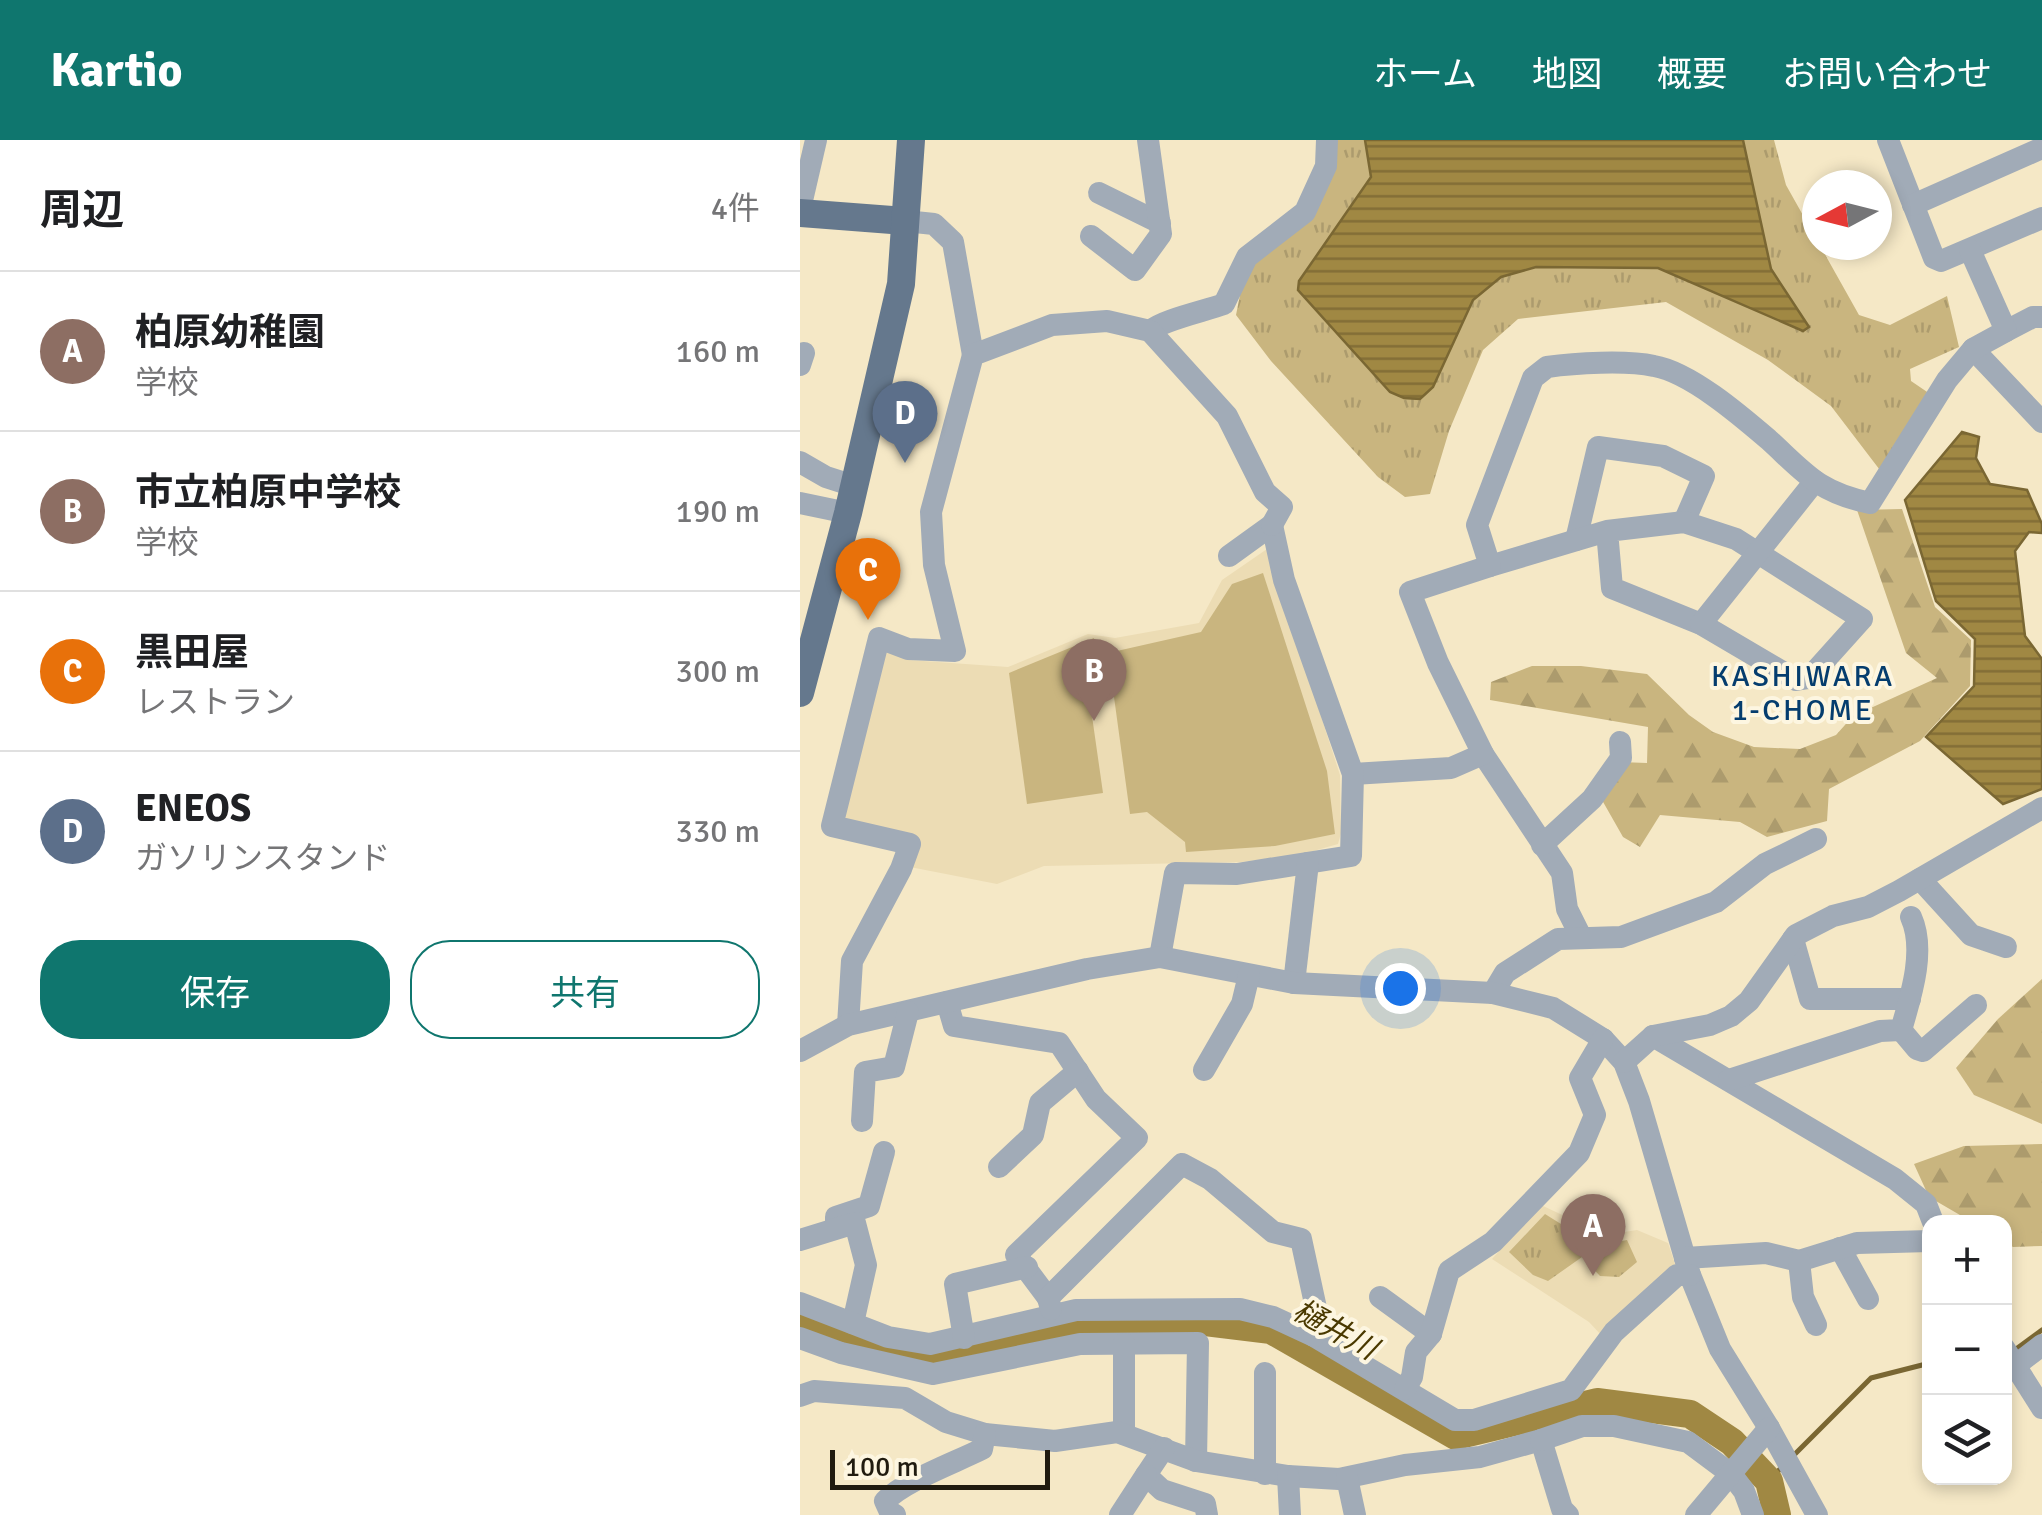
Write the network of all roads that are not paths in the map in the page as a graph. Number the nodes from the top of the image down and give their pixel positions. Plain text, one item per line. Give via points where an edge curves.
1 (816, 140) edge
2 (911, 140) edge
3 (1148, 140) edge
4 (1327, 140) edge
5 (1893, 142) edge
6 (2042, 148) edge
7 (1099, 192) dead end
8 (1913, 204) junction
9 (800, 211) edge
10 (2042, 218) edge
11 (906, 222) junction
12 (1160, 222) junction
13 (1091, 236) dead end
14 (1970, 250) junction
15 (2042, 317) edge
16 (1150, 331) junction
17 (2006, 331) junction
18 (1973, 350) junction
19 (973, 355) junction
20 (2042, 422) edge
21 (800, 462) edge
22 (1814, 482) junction
23 (851, 500) junction
24 (800, 503) edge
25 (1684, 522) junction
26 (1272, 524) junction
27 (1607, 531) junction
28 (1576, 540) junction
29 (1757, 553) junction
30 (1229, 556) dead end
31 (1490, 566) junction
32 (1701, 624) junction
33 (800, 690) edge
34 (1620, 742) dead end
35 (1483, 754) junction
36 (1353, 774) junction
37 (2037, 811) edge
38 (2042, 837) edge
39 (1816, 839) dead end
40 (1542, 845) junction
41 (1308, 863) junction
42 (1920, 879) junction
43 (1910, 917) dead end
44 (1581, 937) junction
45 (1793, 940) junction
46 (2006, 947) dead end
47 (1160, 956) junction
48 (1248, 976) junction
49 (1294, 983) junction
50 (1493, 993) junction
51 (1910, 999) junction
52 (947, 1002) junction
53 (1976, 1005) dead end
54 (908, 1012) junction
55 (848, 1025) junction
56 (1902, 1030) junction
57 (1654, 1036) junction
58 (1603, 1040) junction
59 (800, 1051) edge
60 (1624, 1062) junction
61 (1204, 1070) dead end
62 (1078, 1071) junction
63 (1729, 1080) junction
64 (862, 1121) dead end
65 (884, 1152) dead end
66 (999, 1166) dead end
67 (1930, 1215) edge
68 (835, 1229) junction
69 (800, 1240) edge
70 (1922, 1240) edge
71 (1840, 1248) junction
72 (1798, 1261) junction
73 (1027, 1267) junction
74 (1687, 1267) junction
75 (1380, 1297) dead end
76 (1868, 1300) dead end
77 (800, 1303) edge
78 (1050, 1307) junction
79 (853, 1323) junction
80 (1816, 1325) dead end
81 (1430, 1334) junction
82 (1314, 1336) junction
83 (800, 1338) edge
84 (964, 1338) junction
85 (1124, 1344) junction
86 (2042, 1345) edge
87 (2012, 1355) edge
88 (2012, 1359) edge
89 (1265, 1373) dead end
90 (1404, 1389) junction
91 (1572, 1390) junction
92 (800, 1396) edge
93 (2042, 1408) edge
94 (1582, 1426) junction
95 (1764, 1433) junction
96 (985, 1434) junction
97 (1124, 1434) junction
98 (1541, 1440) junction
99 (1164, 1448) junction
100 (1196, 1461) junction
101 (1734, 1470) junction
102 (1146, 1475) junction
103 (1276, 1475) junction
104 (1347, 1478) junction
105 (1562, 1513) edge
106 (896, 1515) edge
107 (1120, 1515) edge
108 (1207, 1515) edge
109 (1290, 1515) edge
110 (1355, 1515) edge
111 (1696, 1515) edge
112 (1752, 1515) edge
113 (1817, 1515) edge

1 - 9 street
2 - 11 main road
3 - 12 street
4 - 16 street via 1326,166 1305,212 1247,257 1224,304 1160,322
5 - 8 street
6 - 8 street
7 - 12 street
8 - 14 street via 1934,258
9 - 11 main road
10 - 14 street
11 - 19 street via 934,224 953,242
11 - 23 main road via 901,284
12 - 13 street via 1162,234 1135,270
14 - 17 street
15 - 17 street
16 - 19 street via 1107,321 1052,325
16 - 26 street via 1227,416 1265,492 1282,507
17 - 18 street
18 - 20 street
18 - 22 street via 1870,503 1836,496
19 - 55 street via 930,512 934,565 955,651 908,649 879,638 832,826 910,844 852,961
21 - 23 street
22 - 29 street
22 - 31 street via 1750,424 1655,366 1547,367 1534,378 1477,525
23 - 24 street
23 - 33 main road
25 - 27 street
25 - 28 street via 1704,476 1663,456 1598,447
25 - 29 street
26 - 30 street
26 - 36 street via 1284,580
27 - 28 street
27 - 32 street via 1612,588
28 - 31 street
29 - 32 street
29 - 32 street via 1862,618 1809,678 1796,680
31 - 35 street via 1410,592
34 - 40 street via 1621,758 1592,799
35 - 36 street via 1451,768
35 - 40 street
36 - 41 street via 1351,856
37 - 38 street
37 - 42 street
39 - 44 street via 1764,864 1716,902 1621,937
40 - 44 street via 1562,873 1567,909
41 - 47 street via 1237,874 1175,873
41 - 49 street
42 - 45 street
42 - 46 street via 1971,935
43 - 51 street via 1918,932
44 - 50 street via 1558,940 1506,973
45 - 51 street via 1810,998
45 - 57 street via 1731,1016
47 - 48 street
47 - 52 street
48 - 49 street
48 - 61 street via 1242,1004
49 - 50 street
50 - 58 street via 1553,1008
51 - 56 street
52 - 54 street
52 - 62 street via 954,1026 1058,1043
53 - 56 street via 1923,1051
54 - 55 street
54 - 64 street via 894,1067 865,1072
55 - 59 street
56 - 63 street via 1880,1031
57 - 60 street
57 - 63 street
58 - 60 street
58 - 81 street via 1580,1078 1595,1115 1579,1153 1492,1242 1449,1271
60 - 74 street
62 - 66 street via 1040,1104 1034,1135
62 - 73 street via 1137,1138 1016,1255
63 - 67 street via 1895,1180
65 - 68 street via 870,1206 836,1217
68 - 69 street
68 - 79 street via 855,1223 866,1265
70 - 71 street
71 - 72 street
71 - 76 street
72 - 74 street via 1766,1253
72 - 80 street via 1802,1298
73 - 78 street
73 - 84 street via 956,1284
74 - 91 street via 1614,1332
74 - 95 street
75 - 81 street
77 - 79 street
78 - 82 street via 1240,1309
78 - 82 street via 1182,1164 1210,1178 1273,1232 1301,1239 1318,1322
78 - 84 street
79 - 84 street via 930,1344
81 - 90 street
82 - 90 street
83 - 85 street via 933,1374 1080,1344
85 - 97 street
85 - 100 street via 1198,1343
86 - 87 street
88 - 93 street
89 - 103 street
90 - 91 street via 1455,1420
91 - 94 street
92 - 96 street via 814,1391 905,1398 946,1422
94 - 98 street
94 - 101 street via 1688,1442
95 - 101 street
95 - 113 street
96 - 97 street via 1055,1441
96 - 106 street via 982,1450 899,1486 885,1501
97 - 99 street
98 - 104 street
98 - 105 street
99 - 100 street
99 - 102 street
100 - 103 street
101 - 111 street
101 - 112 street
102 - 107 street
102 - 108 street via 1162,1490 1205,1504
103 - 104 street
103 - 109 street
104 - 110 street

